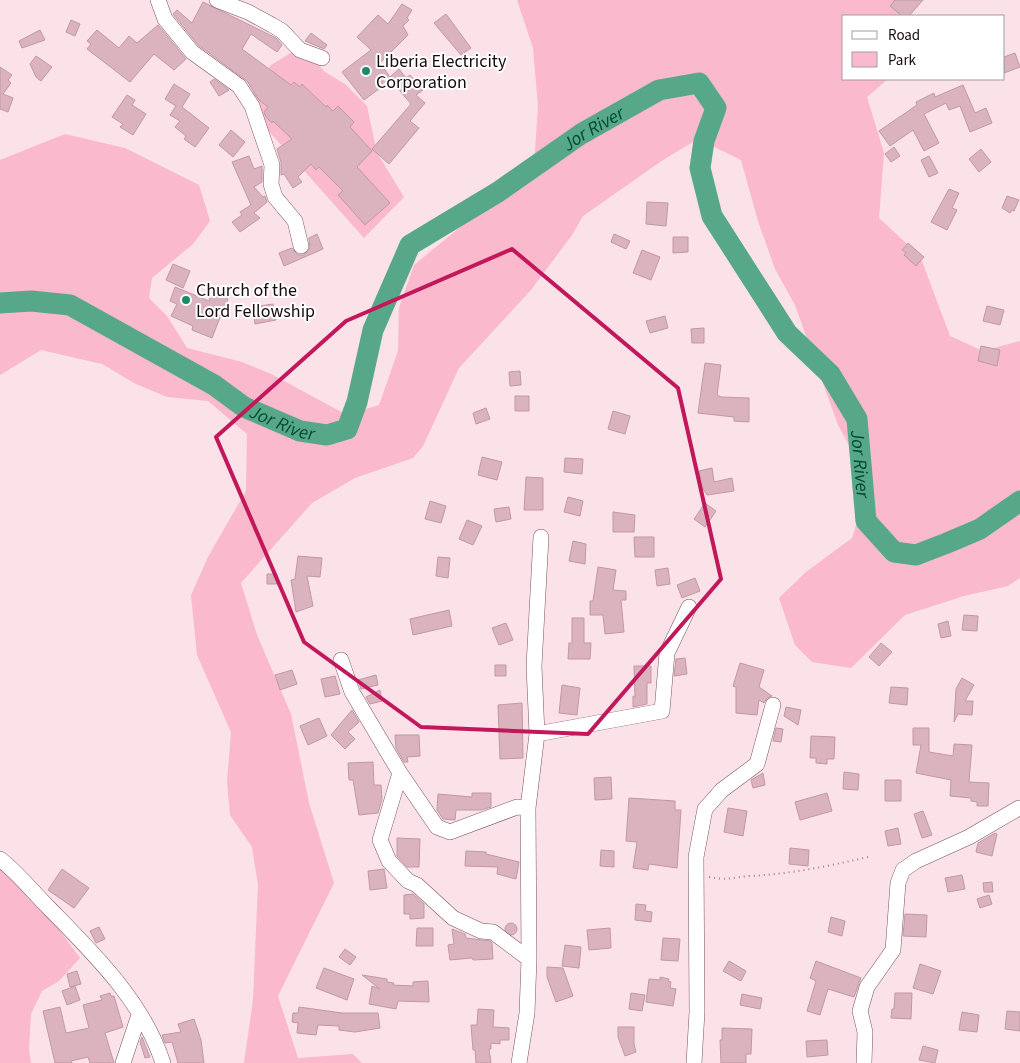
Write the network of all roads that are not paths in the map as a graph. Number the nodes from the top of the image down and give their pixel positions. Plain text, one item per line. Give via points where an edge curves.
1 (158, 0) edge
2 (217, 0) edge
3 (322, 58) dead end
4 (301, 246) dead end
5 (541, 537) dead end
6 (690, 607) dead end
7 (341, 660) dead end
8 (773, 705) dead end
9 (536, 734) junction
10 (400, 773) junction
11 (528, 808) junction
12 (1020, 808) edge
13 (0, 859) edge
14 (529, 959) junction
15 (139, 1015) junction
16 (123, 1063) edge
17 (163, 1063) edge
18 (519, 1063) edge
19 (694, 1063) edge
20 (864, 1063) edge

1 - 4 street via 166,19 192,52 239,86 252,106 272,165 271,184 275,197 295,222
2 - 3 street via 272,25 300,50
5 - 9 street via 534,666
6 - 9 street via 667,653 662,711
7 - 10 street via 352,692
8 - 19 street via 757,764 722,790 706,808 696,857 697,1012
9 - 11 street
10 - 11 street via 437,827 450,832 516,807
10 - 14 street via 380,840 390,861 408,881 417,885 453,918 481,931 493,932
11 - 14 street
12 - 20 street via 903,870 898,883 893,950 867,987 860,1011 865,1032
13 - 15 street via 92,952 132,1001
14 - 18 street via 527,1013
15 - 16 street
15 - 17 street via 156,1039

